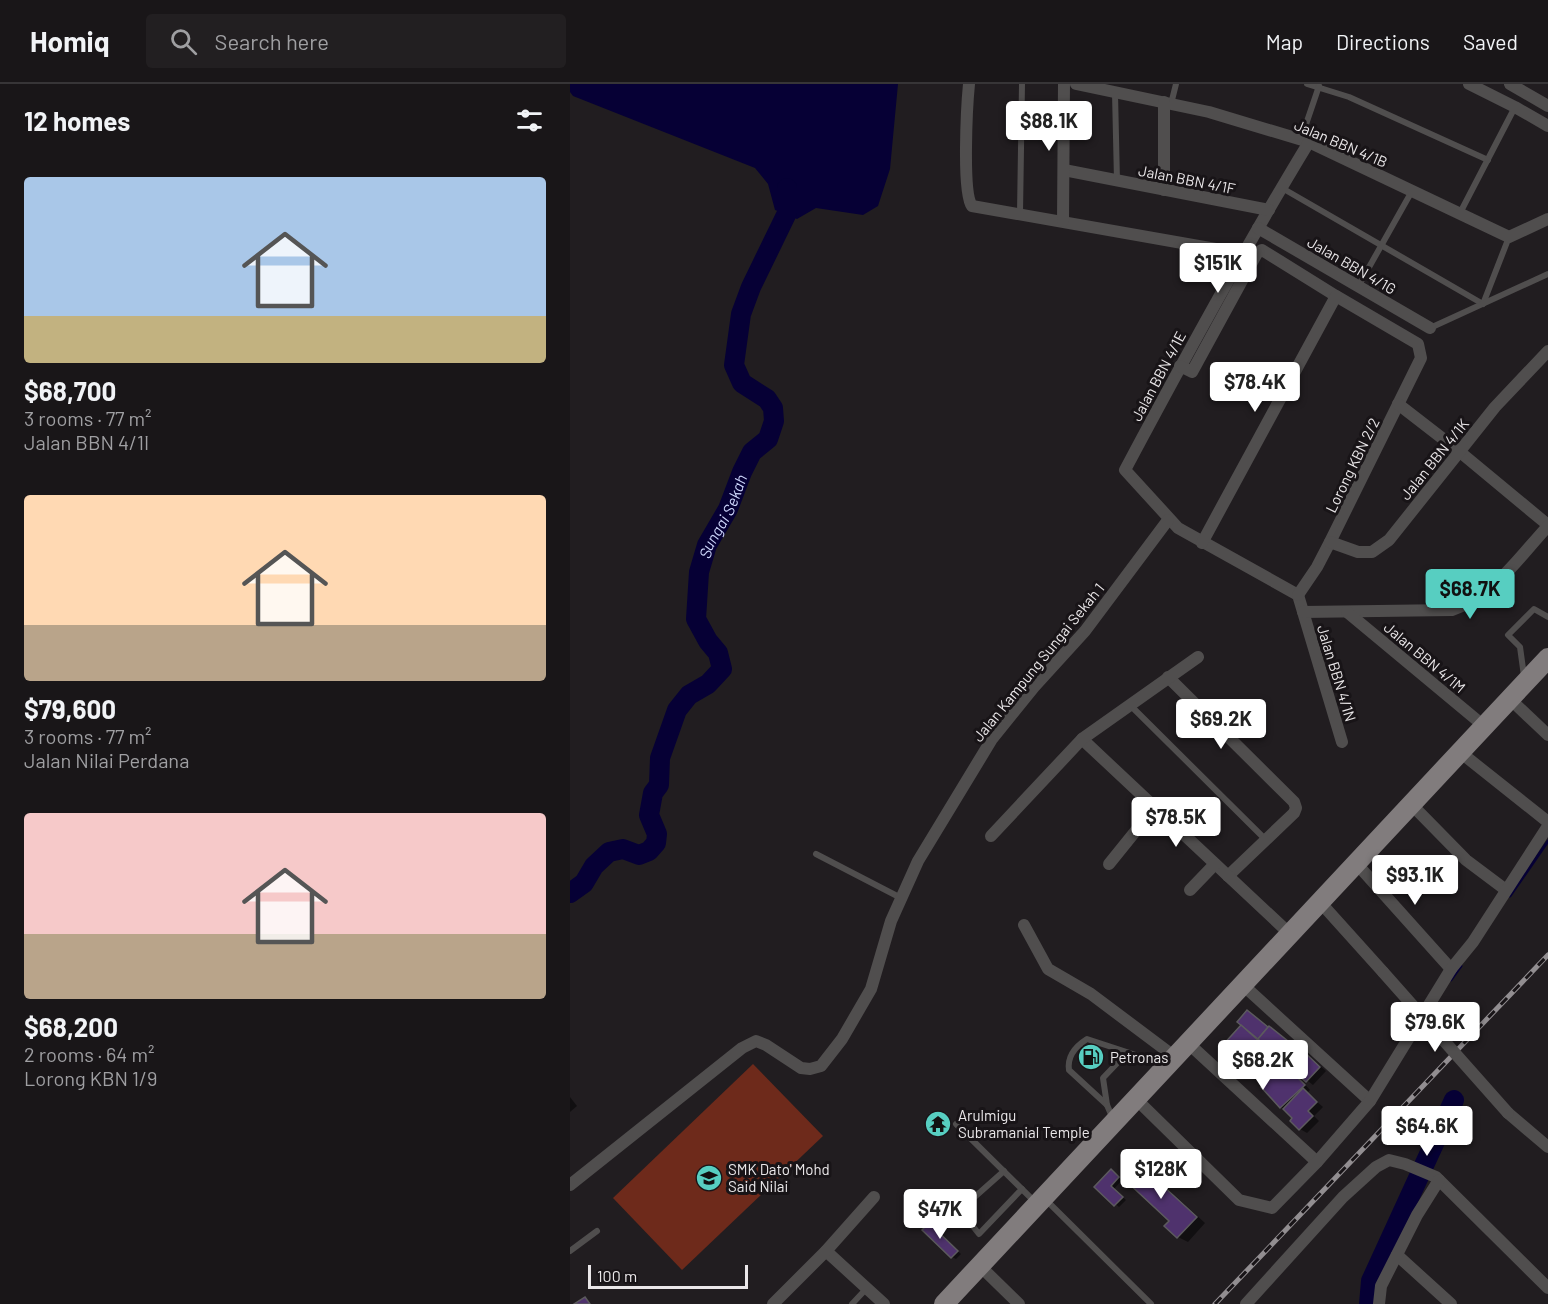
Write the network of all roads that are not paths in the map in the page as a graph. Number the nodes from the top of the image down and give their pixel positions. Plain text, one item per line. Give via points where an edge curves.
1 (969, 84) edge
2 (1022, 84) edge
3 (1064, 84) edge
4 (1076, 84) edge
5 (1176, 84) edge
6 (1307, 84) edge
7 (1469, 84) edge
8 (1510, 84) edge
9 (1319, 86) edge
10 (1115, 92) junction
11 (1167, 103) junction
12 (1548, 106) edge
13 (1515, 107) junction
14 (1548, 126) edge
15 (1305, 141) junction
16 (1488, 160) junction
17 (1064, 170) junction
18 (1117, 180) junction
19 (1282, 188) junction
20 (1164, 190) junction
21 (1412, 191) junction
22 (1269, 210) junction
23 (1020, 213) junction
24 (1460, 214) junction
25 (1548, 219) edge
26 (1063, 221) junction
27 (1258, 228) junction
28 (1509, 237) junction
29 (1382, 246) junction
30 (1244, 254) junction
31 (1548, 274) edge
32 (1359, 285) junction
33 (1336, 296) junction
34 (1483, 304) junction
35 (1430, 328) joint
36 (1548, 351) edge
37 (1180, 366) junction
38 (1398, 404) junction
39 (1460, 452) junction
40 (1168, 520) junction
41 (1548, 525) edge
42 (1330, 542) junction
43 (1202, 543) junction
44 (1298, 595) junction
45 (1303, 612) junction
46 (1347, 612) junction
47 (1548, 617) edge
48 (1198, 657) dead end
49 (1548, 658) edge
50 (1168, 677) junction
51 (1525, 682) junction
52 (1510, 699) junction
53 (1130, 704) junction
54 (1484, 726) junction
55 (1548, 735) edge
56 (1082, 739) junction
57 (1342, 742) dead end
58 (1460, 752) junction
59 (1411, 804) junction
60 (1155, 807) junction
61 (1548, 824) edge
62 (991, 836) dead end
63 (1266, 840) junction
64 (816, 854) dead end
65 (1356, 863) junction
66 (1109, 864) dead end
67 (1215, 864) junction
68 (1228, 876) junction
69 (1190, 890) dead end
70 (1506, 890) junction
71 (901, 898) junction
72 (1320, 902) junction
73 (1024, 925) dead end
74 (1290, 934) junction
75 (1451, 969) junction
76 (1243, 985) junction
77 (1178, 1054) junction
78 (1145, 1058) junction
79 (1136, 1099) junction
80 (1370, 1101) junction
81 (1110, 1114) junction
82 (956, 1124) dead end
83 (1548, 1147) edge
84 (1317, 1162) junction
85 (1004, 1171) junction
86 (1438, 1179) junction
87 (570, 1185) edge
88 (1022, 1189) junction
89 (874, 1197) dead end
90 (1041, 1201) junction
91 (597, 1232) dead end
92 (570, 1251) edge
93 (826, 1251) junction
94 (1397, 1255) junction
95 (980, 1266) junction
96 (1548, 1288) edge
97 (866, 1289) junction
98 (773, 1304) edge
99 (852, 1304) edge
100 (884, 1304) edge
101 (944, 1304) edge
102 (1019, 1304) edge
103 (1151, 1304) edge
104 (1246, 1304) edge
105 (1378, 1304) edge
106 (1450, 1304) edge

1 - 23 street via 969,202 976,207
2 - 23 lane
3 - 17 street
4 - 10 street, Jalan BBN 4/1B
5 - 11 lane
6 - 9 lane
7 - 13 street
8 - 12 street
9 - 15 lane
9 - 16 lane
10 - 11 street, Jalan BBN 4/1B
10 - 18 lane
11 - 15 street, Jalan BBN 4/1B
11 - 20 street
13 - 14 street
13 - 16 lane
15 - 19 street, Jalan BBN 4/1E
15 - 21 street, Jalan BBN 4/1B
16 - 24 lane
17 - 18 street, Jalan BBN 4/1F
17 - 26 street
18 - 20 street, Jalan BBN 4/1F
19 - 22 street, Jalan BBN 4/1E
19 - 29 lane
20 - 22 street, Jalan BBN 4/1F
21 - 24 street, Jalan BBN 4/1B
21 - 29 lane
22 - 27 street, Jalan BBN 4/1E
23 - 26 street
24 - 28 street, Jalan BBN 4/1B
25 - 28 street
26 - 30 street
27 - 30 street, Jalan BBN 4/1E
27 - 32 street, Jalan BBN 4/1G
28 - 34 lane
29 - 32 lane
29 - 34 lane
30 - 37 street, Jalan BBN 4/1E
31 - 34 lane
32 - 35 street, Jalan BBN 4/1G
33 - 37 street via 1262,250 1192,372
33 - 38 street, Lorong KBN 2/2 via 1418,344 1421,358
33 - 43 street
34 - 35 lane
36 - 39 street, Jalan BBN 4/1K
37 - 40 street, Jalan BBN 4/1E via 1125,470
38 - 39 street
38 - 42 street, Lorong KBN 2/2
39 - 41 street
39 - 42 street, Jalan BBN 4/1K via 1389,540 1372,552 1358,552
40 - 43 street
40 - 71 street, Jalan Kampung Sungai Sekah 1 via 1084,631 992,739 918,861
41 - 46 street via 1486,593 1468,605 1452,610
42 - 44 street, Lorong KBN 2/2
43 - 44 street
44 - 45 street
45 - 46 street
45 - 57 street, Jalan BBN 4/1N
46 - 54 street, Jalan BBN 4/1M
47 - 51 lane via 1534,609 1508,635 1520,647
48 - 50 street
49 - 51 main road
50 - 53 street
50 - 63 street via 1294,802 1294,813
51 - 52 main road
52 - 54 main road
52 - 55 street
53 - 56 street
53 - 63 lane
54 - 58 main road
56 - 60 street
56 - 62 street
58 - 59 main road
58 - 61 street
59 - 65 main road
59 - 70 street via 1466,860
60 - 66 street
60 - 67 street
61 - 70 street
63 - 68 street
64 - 71 lane
65 - 72 main road
65 - 75 street
67 - 68 street
67 - 69 street
68 - 74 street
70 - 75 street
71 - 87 street, Jalan Kampung Sungai Sekah 1 via 871,989 842,1040 821,1066 801,1068 756,1041 742,1048
72 - 74 main road
72 - 83 street, bridge via 1509,1113
73 - 77 street via 1048,969 1092,994
74 - 76 main road
75 - 80 street
76 - 77 main road
76 - 80 street
77 - 78 lane
77 - 79 main road
77 - 84 street
78 - 81 lane via 1123,1057 1103,1078
78 - 81 lane via 1087,1039 1072,1052 1070,1070
79 - 81 main road
79 - 84 street via 1239,1200 1272,1208
80 - 84 street
81 - 90 main road
82 - 85 lane
85 - 88 lane
85 - 88 lane via 960,1210 979,1234
86 - 94 street
86 - 96 street
86 - 104 street via 1389,1160 1376,1167 1342,1197
88 - 90 lane
89 - 93 street
90 - 95 main road
90 - 103 lane
91 - 92 lane
93 - 97 street
93 - 98 street
94 - 105 street via 1381,1286
94 - 106 street
95 - 101 main road
95 - 102 street
97 - 99 lane
97 - 100 street

